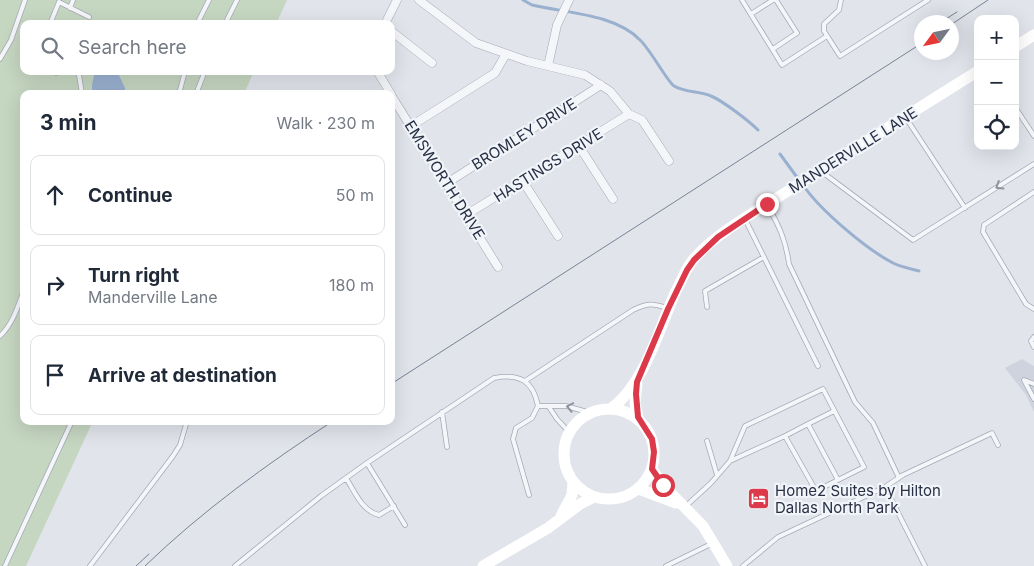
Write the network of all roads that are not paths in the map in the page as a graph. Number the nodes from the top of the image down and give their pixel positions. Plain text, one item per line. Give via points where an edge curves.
1 (25, 0) edge
2 (72, 0) edge
3 (209, 0) edge
4 (237, 0) edge
5 (398, 0) edge
6 (419, 0) edge
7 (569, 0) edge
8 (742, 0) edge
9 (775, 0) edge
10 (841, 0) edge
11 (928, 0) edge
12 (70, 8) junction
13 (751, 14) junction
14 (89, 17) dead end
15 (52, 20) edge
16 (199, 20) edge
17 (227, 20) edge
18 (387, 20) edge
19 (395, 33) edge
20 (1034, 35) edge
21 (827, 36) junction
22 (1019, 44) edge
23 (772, 49) junction
24 (506, 54) junction
25 (0, 59) edge
26 (432, 63) dead end
27 (548, 66) junction
28 (974, 74) edge
29 (79, 75) edge
30 (184, 75) edge
31 (203, 75) edge
32 (379, 75) edge
33 (601, 86) junction
34 (81, 90) edge
35 (180, 90) edge
36 (198, 90) edge
37 (389, 90) edge
38 (395, 100) edge
39 (1019, 113) edge
40 (629, 114) junction
41 (905, 117) junction
42 (411, 126) junction
43 (1034, 136) edge
44 (579, 146) junction
45 (668, 161) dead end
46 (1034, 164) edge
47 (820, 170) junction
48 (522, 180) junction
49 (447, 183) junction
50 (1034, 192) edge
51 (613, 199) dead end
52 (767, 204) junction
53 (965, 208) junction
54 (466, 215) junction
55 (745, 219) junction
56 (558, 236) dead end
57 (764, 257) junction
58 (498, 266) dead end
59 (20, 302) edge
60 (708, 307) dead end
61 (1034, 308) edge
62 (668, 309) junction
63 (0, 336) edge
64 (1034, 337) edge
65 (1034, 347) edge
66 (818, 366) dead end
67 (525, 381) junction
68 (637, 382) junction
69 (1034, 384) edge
70 (1034, 399) edge
71 (538, 406) junction
72 (549, 407) junction
73 (612, 408) junction
74 (834, 411) junction
75 (442, 412) junction
76 (591, 413) junction
77 (638, 417) junction
78 (808, 424) junction
79 (70, 425) edge
80 (186, 425) edge
81 (569, 432) junction
82 (785, 436) junction
83 (707, 441) dead end
84 (998, 444) dead end
85 (447, 447) dead end
86 (730, 461) junction
87 (367, 463) junction
88 (652, 469) junction
89 (717, 475) junction
90 (346, 478) junction
91 (899, 478) junction
92 (838, 480) junction
93 (573, 482) junction
94 (885, 487) junction
95 (639, 489) junction
96 (529, 495) dead end
97 (594, 497) junction
98 (394, 506) junction
99 (684, 507) junction
100 (559, 520) junction
101 (405, 524) dead end
102 (712, 543) junction
103 (5, 566) edge
104 (90, 566) edge
105 (235, 566) edge
106 (483, 566) edge
107 (666, 566) edge
108 (727, 566) edge
109 (743, 566) edge
110 (924, 566) edge

1 - 25 lane via 11,40
2 - 12 lane
3 - 16 lane
4 - 17 lane
5 - 18 street
6 - 24 street via 476,43
7 - 27 street via 557,24
8 - 13 lane
9 - 13 lane
9 - 23 lane via 797,33
10 - 21 lane via 838,10 824,24
11 - 21 lane via 840,56
12 - 14 lane
12 - 15 lane via 59,2
13 - 23 lane
19 - 26 street
20 - 22 street
21 - 23 lane via 782,64
24 - 27 street
24 - 42 street via 495,73
27 - 33 street via 585,75
28 - 41 street, MANDERVILLE LANE
29 - 34 lane
30 - 35 lane
31 - 36 lane
32 - 37 street, EMSWORTH DRIVE
33 - 40 street via 610,91
33 - 49 street, BROMLEY DRIVE
38 - 42 street, EMSWORTH DRIVE
39 - 43 lane
40 - 44 street, HASTINGS DRIVE
40 - 45 street via 642,120
41 - 47 street, MANDERVILLE LANE
41 - 53 lane
42 - 49 street, EMSWORTH DRIVE
44 - 48 street, HASTINGS DRIVE
44 - 51 street
46 -> 53 lane
47 - 52 street, MANDERVILLE LANE
47 - 53 lane via 913,240
48 - 54 street, HASTINGS DRIVE
48 - 56 street
49 - 54 street, EMSWORTH DRIVE
50 - 61 lane via 990,220 984,225 983,232 1026,304
52 - 55 street, MANDERVILLE LANE
52 - 91 lane via 778,222 789,264 855,402 873,423
54 - 58 street, EMSWORTH DRIVE
55 - 57 lane
55 - 62 street, MANDERVILLE LANE via 710,243 694,260
57 - 60 lane via 704,291
57 - 66 lane
59 - 63 lane
62 - 67 lane via 654,304 633,310
62 - 68 street, MANDERVILLE LANE
64 - 65 lane via 1031,341
67 - 71 lane via 535,392
67 - 75 lane via 507,376 494,378
68 - 73 street, MANDERVILLE LANE
68 - 77 street, MANDERVILLE LANE via 635,404
69 - 70 lane via 1024,380
71 - 72 lane
71 - 96 lane via 532,418 516,428 513,434
76 -> 72 lane via 566,406
72 - 81 lane
73 - 76 street
73 - 77 street
74 - 78 lane
74 - 86 lane via 823,389 814,393 746,426
74 - 92 lane via 864,467
75 - 85 lane
75 - 87 lane
76 - 81 street via 583,416
77 - 88 street via 652,439
78 - 82 lane
78 - 92 lane
79 - 103 lane
80 - 104 lane via 172,456
81 - 93 street via 564,452 565,466
82 - 86 lane
82 - 92 lane via 816,491
83 - 89 lane
84 - 91 lane via 992,433
86 - 89 lane
87 - 90 lane
87 - 98 lane
88 - 95 street
88 - 99 street
89 - 99 lane
90 - 98 lane via 366,510 372,514 379,516
90 - 105 lane
91 - 94 lane
93 - 97 street
93 - 100 street via 572,495
94 - 109 lane via 778,537
94 - 110 lane
95 - 97 street via 617,499
95 - 99 street
97 - 100 street
98 - 101 lane
99 - 102 street via 703,526
100 - 106 street
102 - 107 lane
102 - 108 street

